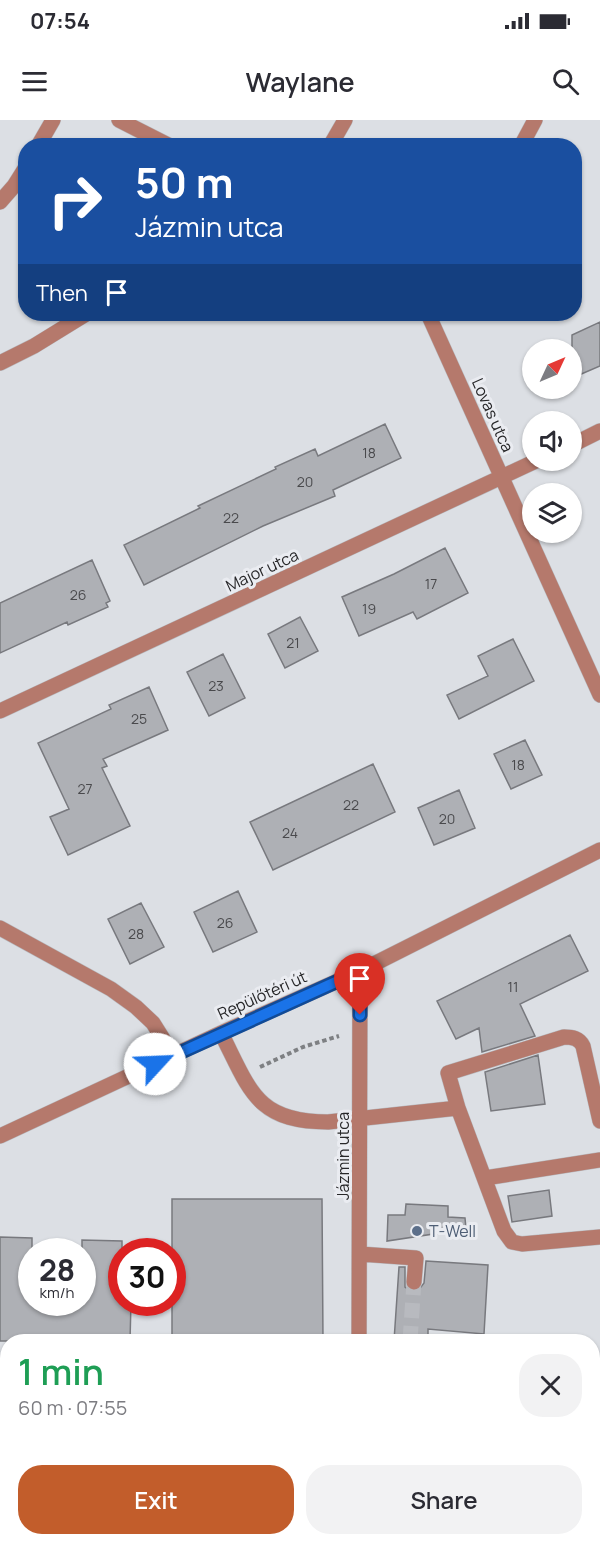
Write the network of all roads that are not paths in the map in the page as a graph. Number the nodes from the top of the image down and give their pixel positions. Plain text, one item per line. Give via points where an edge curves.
1 (53, 120) edge
2 (119, 120) edge
3 (345, 120) edge
4 (535, 120) edge
5 (43, 138) edge
6 (155, 138) edge
7 (335, 138) edge
8 (525, 138) edge
9 (18, 180) edge
10 (0, 202) edge
11 (75, 321) edge
12 (431, 321) edge
13 (0, 363) edge
14 (600, 431) edge
15 (582, 440) edge
16 (522, 468) edge
17 (502, 478) junction
18 (600, 695) edge
19 (0, 711) edge
20 (600, 850) edge
21 (0, 927) edge
22 (360, 971) junction
23 (221, 1033) junction
24 (173, 1055) junction
25 (458, 1108) junction
26 (361, 1118) junction
27 (600, 1121) edge
28 (0, 1136) edge
29 (600, 1160) edge
30 (485, 1178) junction
31 (600, 1237) edge
32 (360, 1254) junction
33 (414, 1282) tunnel mouth
34 (359, 1334) edge

1 - 5 street
2 - 6 street
3 - 7 street
4 - 8 street
9 - 10 street
11 - 13 street
12 - 17 street, Lovas utca
14 - 15 street
16 - 17 street, Major utca
17 - 18 street, Lovas utca
17 - 19 street, Major utca
20 - 22 street, Repülőtéri út
21 - 24 street via 136,1007 153,1023
22 - 23 street, Repülőtéri út
22 - 26 street, Jázmin utca
23 - 24 street, Repülőtéri út
23 - 26 street via 256,1097 272,1111 308,1122
24 - 28 street, Repülőtéri út
25 - 26 street
25 - 27 street via 448,1073 571,1036 584,1046
25 - 30 street
26 - 32 street, Jázmin utca
29 - 30 street
30 - 31 street via 504,1232 512,1242
32 - 33 street via 416,1258
32 - 34 street, Jázmin utca

